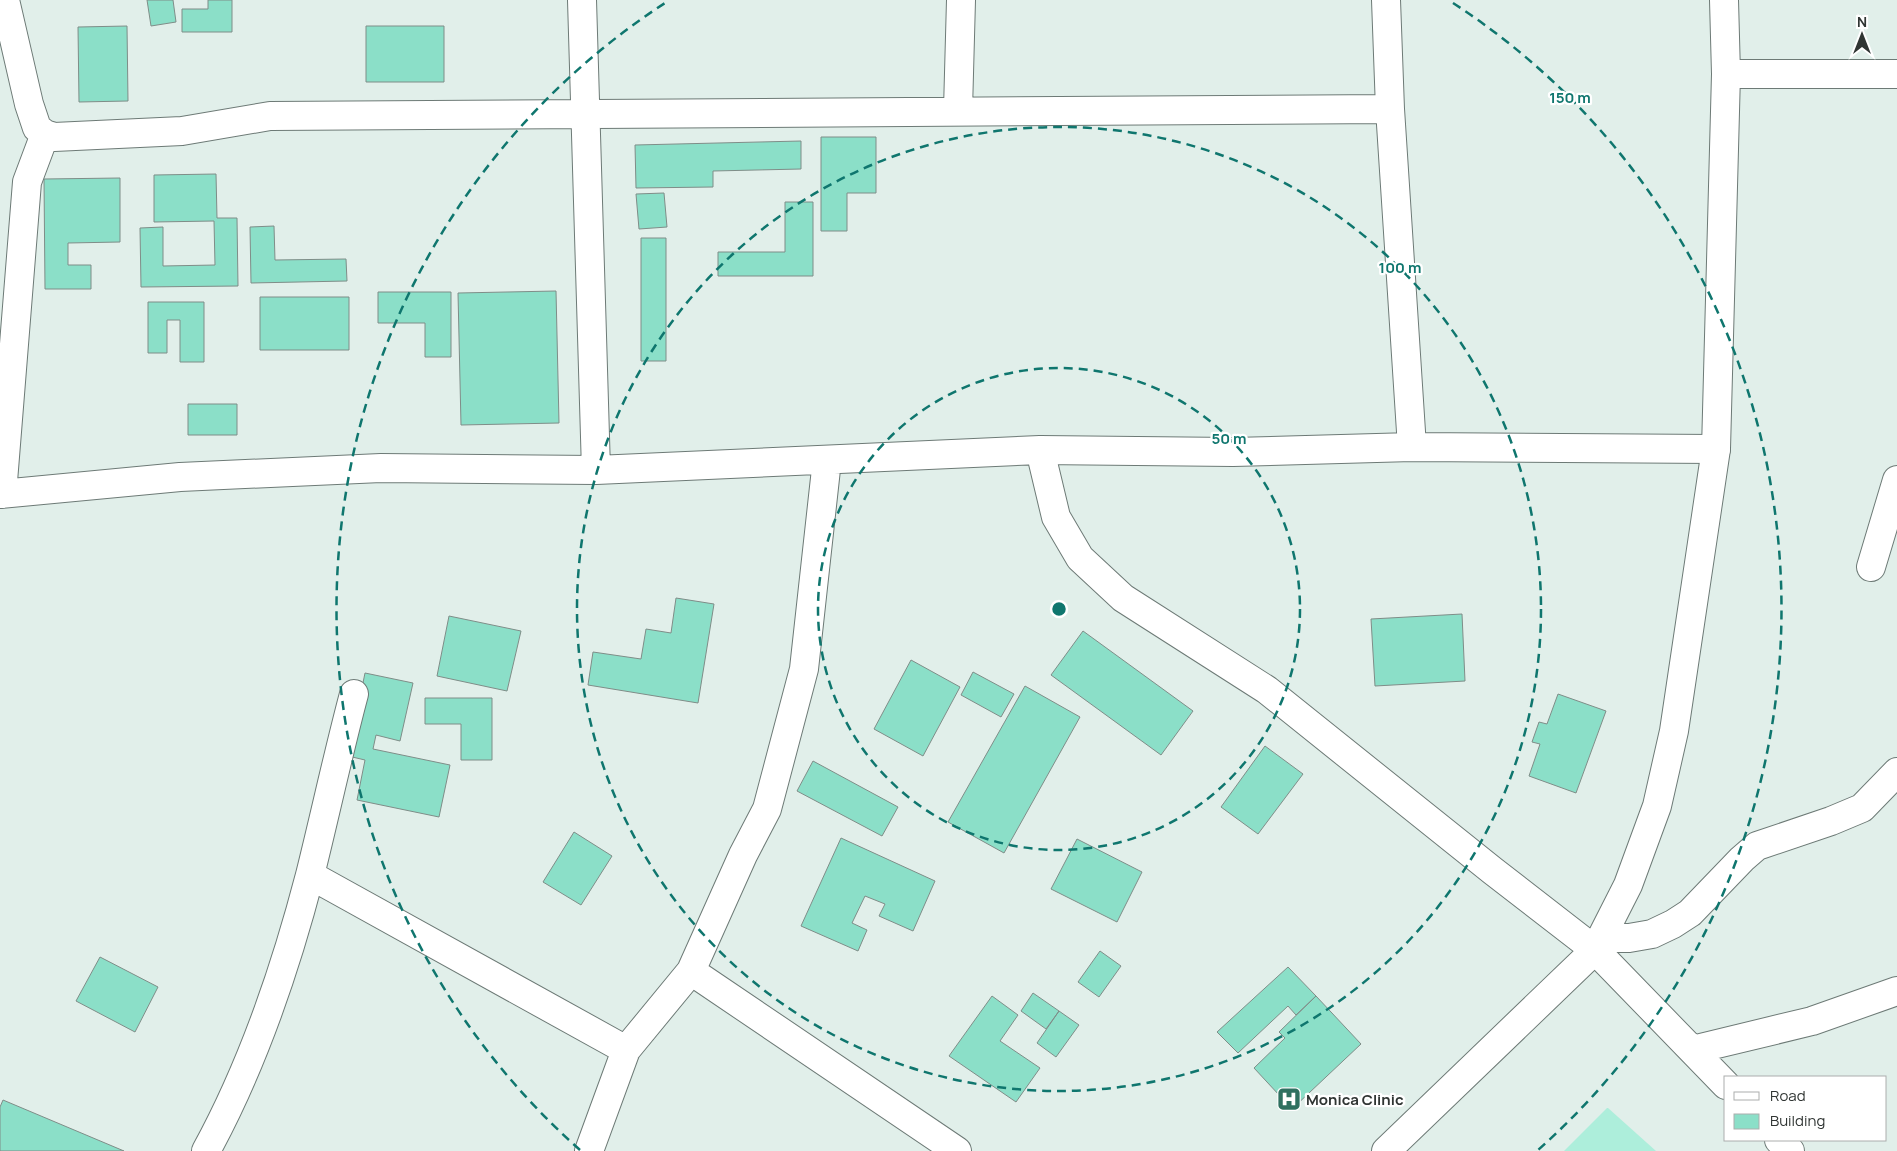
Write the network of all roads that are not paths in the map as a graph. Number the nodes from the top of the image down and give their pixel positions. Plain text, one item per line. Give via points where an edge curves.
1 (5, 0) edge
2 (582, 0) edge
3 (961, 0) edge
4 (1386, 0) edge
5 (1724, 0) edge
6 (1726, 74) junction
7 (1897, 74) edge
8 (1390, 109) junction
9 (958, 110) junction
10 (587, 114) junction
11 (45, 134) junction
12 (1412, 447) junction
13 (1716, 449) junction
14 (1040, 450) junction
15 (827, 460) junction
16 (596, 470) junction
17 (1897, 480) edge
18 (1, 494) edge
19 (1871, 567) dead end
20 (354, 694) dead end
21 (1897, 772) edge
22 (310, 876) junction
23 (1598, 944) junction
24 (691, 971) junction
25 (1897, 991) edge
26 (626, 1050) junction
27 (1692, 1050) junction
28 (1724, 1083) edge
29 (1780, 1141) edge
30 (206, 1151) edge
31 (589, 1151) edge
32 (957, 1151) edge
33 (1386, 1151) edge
34 (1790, 1151) edge

1 - 11 street via 29,104 37,128
2 - 10 street
3 - 9 street
4 - 8 street
5 - 6 street
6 - 7 street
6 - 13 street
8 - 9 street
8 - 12 street
9 - 10 street
10 - 11 street via 270,116 182,131 64,138
10 - 16 street
11 - 18 street via 27,182
12 - 13 street
12 - 14 street via 1233,452
13 - 23 street via 1674,731 1657,806 1628,885
14 - 15 street
14 - 23 street via 1056,518 1080,558 1123,598 1267,690 1494,871
15 - 16 street
15 - 24 street via 804,669 767,809
16 - 18 street via 372,469 180,477
17 - 19 street
20 - 22 street
21 - 23 street via 1862,808 1757,846 1690,913 1673,924 1652,934
22 - 26 street
22 - 30 street via 268,1013
23 - 27 street
23 - 33 street
24 - 26 street
24 - 32 street
25 - 27 street via 1812,1021
26 - 31 street
27 - 28 street
29 - 34 street

